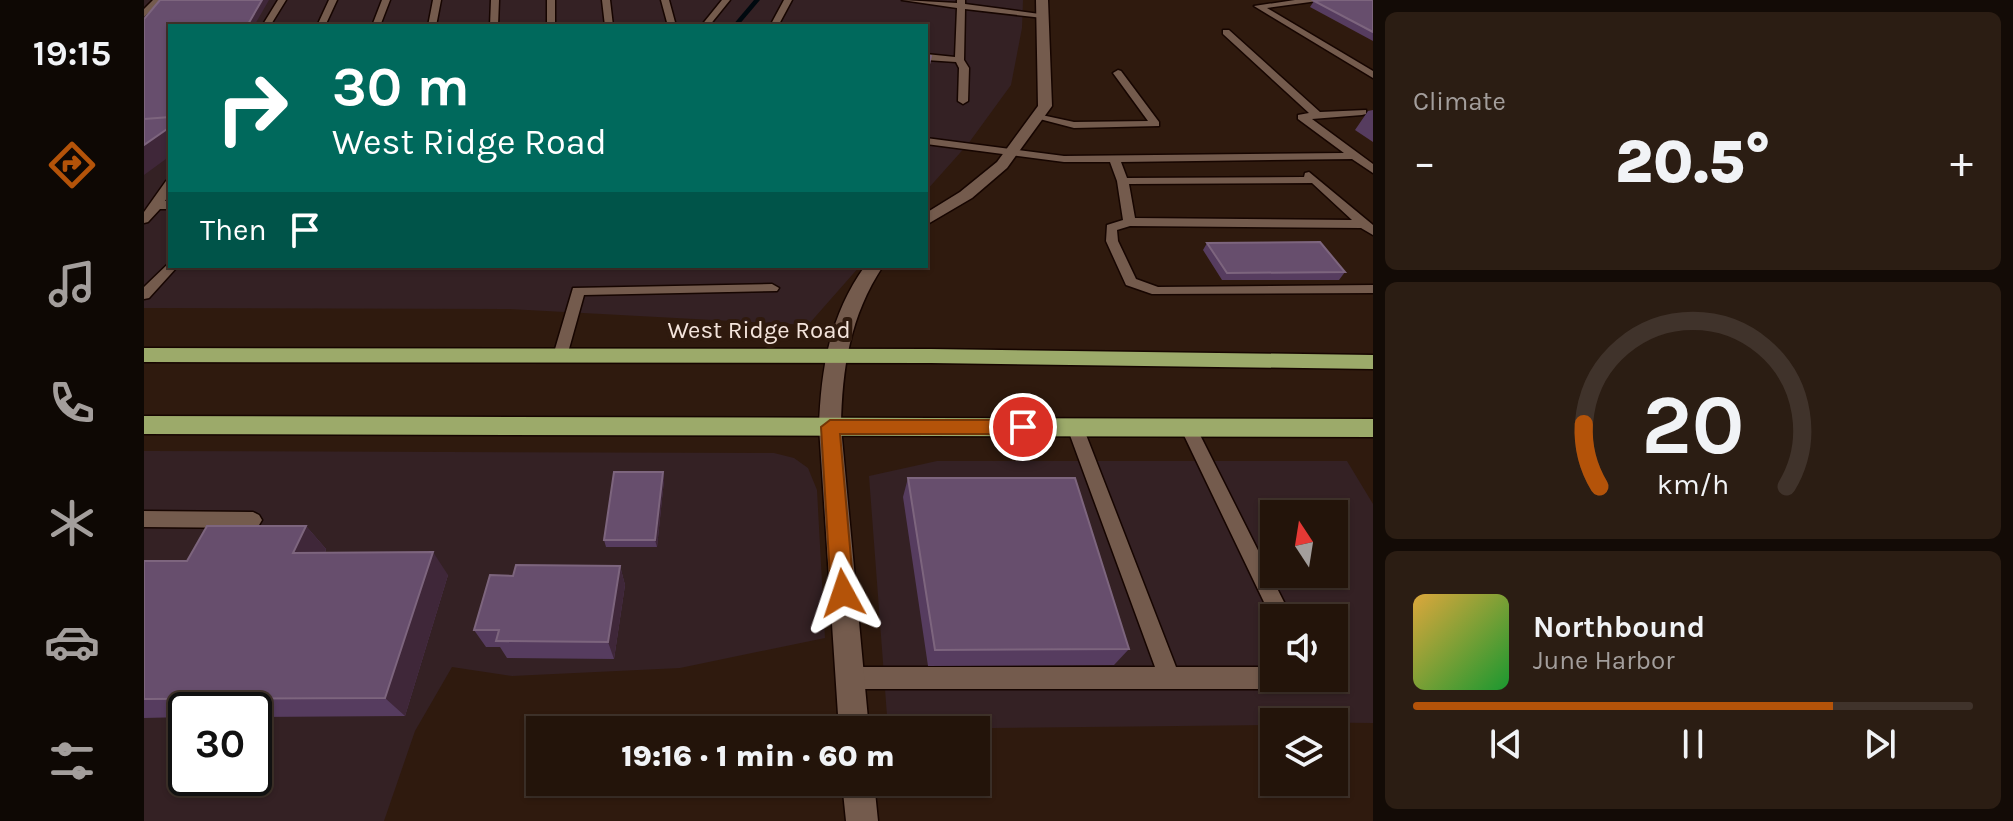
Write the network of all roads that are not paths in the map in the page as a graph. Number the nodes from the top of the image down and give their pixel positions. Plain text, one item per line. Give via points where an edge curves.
1 (158, 0) edge
2 (282, 0) edge
3 (333, 0) edge
4 (386, 0) edge
5 (437, 0) edge
6 (495, 0) edge
7 (551, 0) edge
8 (606, 0) edge
9 (665, 0) edge
10 (726, 0) edge
11 (788, 0) edge
12 (906, 0) edge
13 (1321, 0) edge
14 (961, 3) edge
15 (1043, 7) edge
16 (144, 14) edge
17 (267, 24) edge
18 (322, 24) edge
19 (377, 24) edge
20 (432, 24) edge
21 (494, 24) edge
22 (551, 24) edge
23 (609, 24) edge
24 (671, 24) edge
25 (707, 24) edge
26 (775, 24) edge
27 (1226, 32) dead end
28 (928, 57) edge
29 (959, 60) junction
30 (1118, 73) dead end
31 (1373, 75) edge
32 (963, 101) dead end
33 (1362, 112) dead end
34 (1318, 116) junction
35 (1037, 117) junction
36 (928, 141) edge
37 (1014, 151) junction
38 (1355, 156) junction
39 (1114, 158) junction
40 (1289, 158) junction
41 (1373, 170) edge
42 (1314, 180) junction
43 (1123, 181) junction
44 (168, 186) edge
45 (157, 205) edge
46 (144, 219) edge
47 (928, 219) edge
48 (1129, 222) junction
49 (1369, 228) edge
50 (169, 268) edge
51 (873, 268) edge
52 (772, 288) dead end
53 (1373, 289) edge
54 (144, 295) edge
55 (144, 355) edge
56 (560, 356) junction
57 (835, 356) junction
58 (1373, 362) edge
59 (144, 425) edge
60 (830, 427) junction
61 (1075, 427) junction
62 (1188, 427) junction
63 (1373, 428) edge
64 (144, 519) edge
65 (253, 520) dead end
66 (1275, 604) edge
67 (849, 678) junction
68 (1169, 678) junction
69 (1260, 678) edge
70 (853, 716) edge
71 (859, 796) edge
72 (862, 821) edge

1 - 16 lane
2 - 17 lane
3 - 18 lane
4 - 19 lane
5 - 20 lane
6 - 21 lane
7 - 22 lane
8 - 23 lane
9 - 24 lane
10 - 25 lane
11 - 26 lane
12 - 14 lane
13 - 31 lane via 1258,6
14 - 15 lane
14 - 29 lane
15 - 35 street via 1045,106
27 - 34 lane
28 - 29 lane
29 - 32 lane via 964,68
30 - 35 lane via 1155,124 1074,125
33 - 34 lane
34 - 38 lane via 1302,117
35 - 37 street
36 - 37 lane
37 - 39 lane via 1064,159
37 - 47 street via 986,180
38 - 40 lane
38 - 41 lane
39 - 40 lane
39 - 43 lane
40 - 42 lane
42 - 43 lane
42 - 49 lane
43 - 48 lane
44 - 45 lane
45 - 46 lane
48 - 49 lane
48 - 53 lane via 1111,228 1112,241 1131,282 1157,291
50 - 54 lane
51 - 57 street via 848,312
52 - 56 lane via 578,291
55 - 56 highway, West Ridge Road
56 - 57 highway, West Ridge Road
57 - 58 highway, West Ridge Road
57 - 60 street
59 - 60 highway
60 - 61 highway
60 - 67 street
61 - 62 highway
61 - 68 lane
62 - 63 highway
62 - 66 lane
64 - 65 lane
67 - 68 lane
67 - 70 street
68 - 69 lane
71 - 72 street

